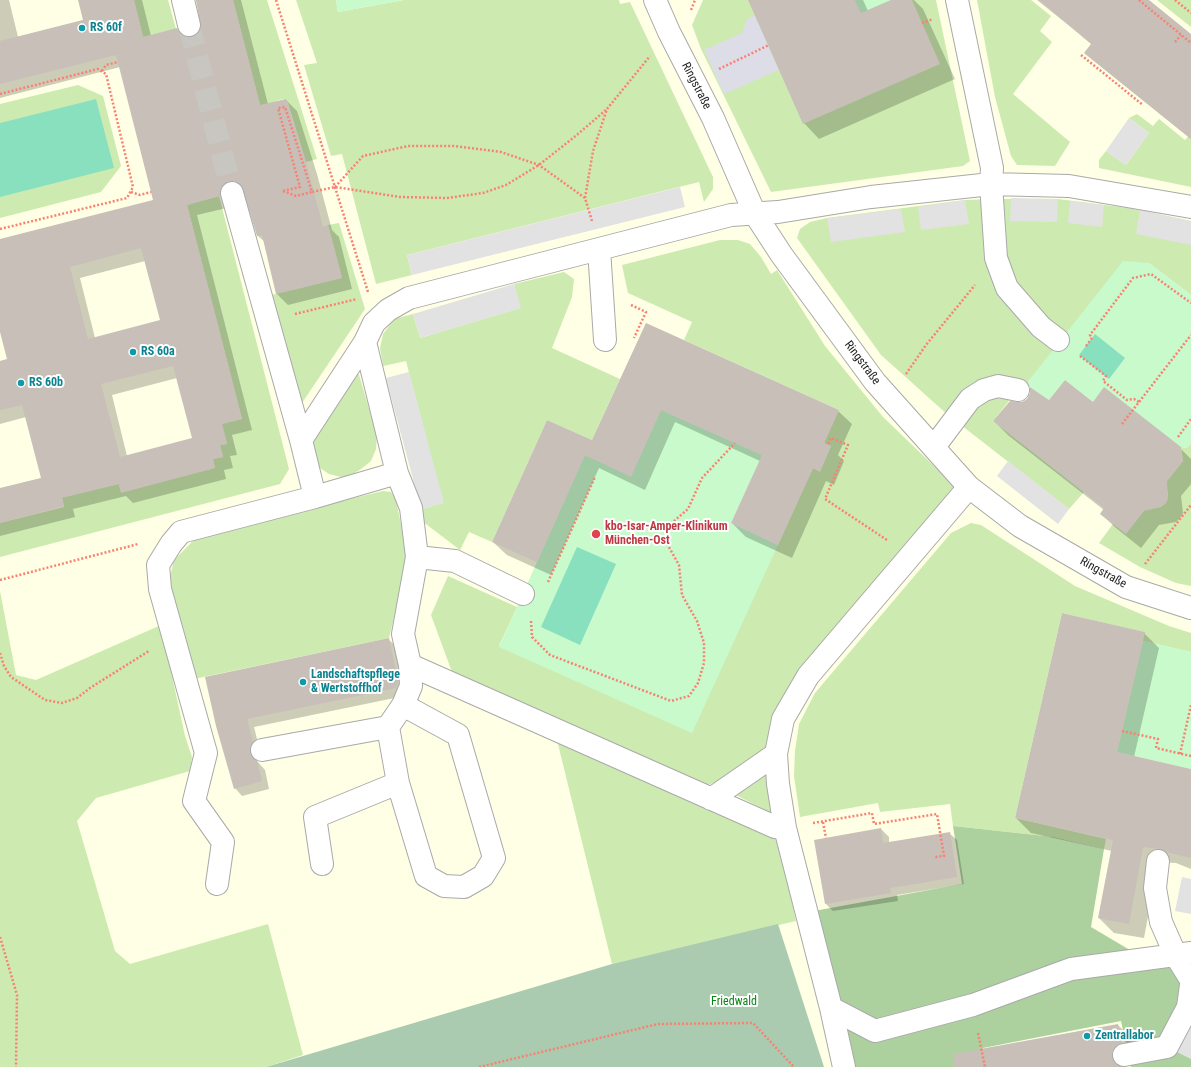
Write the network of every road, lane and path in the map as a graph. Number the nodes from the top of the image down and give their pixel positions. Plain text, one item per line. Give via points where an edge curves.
1 (183, 0) edge
2 (276, 0) edge
3 (655, 0) edge
4 (957, 0) edge
5 (1139, 0) edge
6 (1175, 0) edge
7 (1191, 13) edge
8 (189, 25) tunnel mouth
9 (1182, 35) junction
10 (1175, 42) dead end
11 (1191, 43) edge
12 (769, 46) dead end
13 (653, 52) dead end
14 (1081, 55) dead end
15 (118, 62) dead end
16 (102, 71) junction
17 (714, 71) dead end
18 (0, 94) edge
19 (1143, 105) dead end
20 (607, 109) junction
21 (539, 164) junction
22 (991, 184) junction
23 (335, 187) junction
24 (131, 192) junction
25 (151, 192) dead end
26 (312, 192) junction
27 (232, 193) tunnel mouth
28 (585, 198) junction
29 (1191, 206) edge
30 (755, 214) junction
31 (0, 229) edge
32 (599, 249) junction
33 (978, 280) dead end
34 (369, 296) junction
35 (625, 302) dead end
36 (1191, 303) edge
37 (292, 309) dead end
38 (388, 310) junction
39 (1191, 335) edge
40 (634, 339) dead end
41 (606, 340) dead end
42 (1058, 340) dead end
43 (366, 342) junction
44 (903, 378) dead end
45 (1018, 390) dead end
46 (1139, 402) junction
47 (1191, 419) edge
48 (1122, 424) dead end
49 (1178, 437) dead end
50 (301, 440) junction
51 (735, 443) dead end
52 (828, 444) dead end
53 (934, 448) junction
54 (397, 473) junction
55 (595, 477) dead end
56 (969, 487) junction
57 (315, 497) junction
58 (1191, 505) edge
59 (181, 532) junction
60 (910, 556) junction
61 (417, 557) junction
62 (0, 580) edge
63 (546, 586) dead end
64 (1126, 587) junction
65 (523, 594) dead end
66 (1191, 608) edge
67 (533, 616) dead end
68 (175, 642) junction
69 (0, 653) edge
70 (410, 665) junction
71 (403, 705) junction
72 (1191, 706) edge
73 (388, 727) junction
74 (1122, 731) dead end
75 (262, 750) dead end
76 (776, 754) junction
77 (1180, 754) junction
78 (1191, 756) edge
79 (398, 782) junction
80 (711, 799) junction
81 (823, 822) junction
82 (785, 828) junction
83 (826, 838) dead end
84 (935, 857) dead end
85 (1158, 860) dead end
86 (322, 864) dead end
87 (217, 884) dead end
88 (0, 937) edge
89 (1184, 954) edge
90 (1191, 980) edge
91 (1191, 985) edge
92 (973, 1005) junction
93 (831, 1008) junction
94 (1124, 1055) dead end
95 (16, 1067) edge
96 (479, 1067) edge
97 (794, 1067) edge
98 (844, 1067) edge
99 (985, 1067) edge

1 - 8 lane
2 - 23 path
3 - 30 lane, Ringstraße
4 - 22 lane via 992,168
5 - 9 path
6 - 7 path
9 - 10 path
9 - 11 path
12 - 17 path
13 - 20 path
14 - 19 path via 1137,97
15 - 16 path via 106,65
16 - 18 path via 98,69
16 - 24 path via 106,74 124,149 133,187
20 - 21 path
20 - 28 path via 593,151
21 - 23 path via 506,185 483,193 447,198 400,196
21 - 23 path via 493,151 455,146 408,146 363,156
21 - 28 path
22 - 29 lane via 1069,186
22 - 30 lane via 872,197
22 - 42 lane via 996,258 1007,288 1041,328
23 - 26 path
23 - 34 path
24 - 25 path via 140,195
24 - 31 path via 127,198
26 - 26 path via 296,196 282,191 300,187 278,108 285,106
27 - 50 lane
28 - 32 path
30 - 32 lane via 730,215
30 - 53 lane, Ringstraße via 781,254 876,382
32 - 38 lane via 409,298
32 - 41 lane
33 - 44 path
34 - 37 path via 293,315
34 - 38 path
35 - 40 path via 646,312
36 - 46 path via 1151,274 1132,278 1090,335 1092,338 1079,355 1106,376 1103,381 1109,386 1127,400 1134,399
38 - 43 lane via 374,323
39 - 46 path
43 - 50 lane
43 - 54 lane
45 - 53 lane via 998,386 984,390 970,400
46 - 48 path
47 - 49 path
50 - 57 lane
51 - 67 path via 702,478 688,509 667,528 666,542 678,565 682,595 704,643 704,663 698,683 689,696 671,701 550,655 532,636 530,623
52 - 60 path via 831,438 848,445 825,499
53 - 56 lane, Ringstraße
54 - 57 lane
54 - 61 lane via 411,508
55 - 63 path
56 - 60 lane
56 - 64 lane, Ringstraße via 1020,526
57 - 59 lane
58 - 64 path
59 - 62 path
59 - 68 lane via 170,544 158,565 160,589
60 - 76 lane via 808,676 783,719
61 - 65 lane via 455,561
61 - 70 lane via 404,634
64 - 66 lane, Ringstraße
68 - 69 path via 156,647 77,698 62,703 45,700 11,677
68 - 87 lane via 206,753 194,800 222,842
70 - 71 lane via 411,686
70 - 80 lane
71 - 73 lane
71 - 79 lane via 458,735 494,858 482,876 464,887 444,886 426,876
72 - 77 path
73 - 75 lane
73 - 79 lane
74 - 77 path via 1158,739 1156,748
76 - 80 lane
76 - 82 lane
77 - 78 path
79 - 86 lane via 315,817
80 - 82 lane via 776,827
81 - 82 path
81 - 83 path
81 - 84 path via 872,813 874,824 937,814 944,856
82 - 93 lane
85 - 89 lane via 1155,888 1161,922
88 - 95 path via 17,995
89 - 90 lane
89 - 92 lane via 1071,969
91 - 94 lane via 1188,1007 1167,1047
92 - 93 lane via 875,1031
92 - 99 path
93 - 98 lane
96 - 97 path via 658,1024 753,1023

